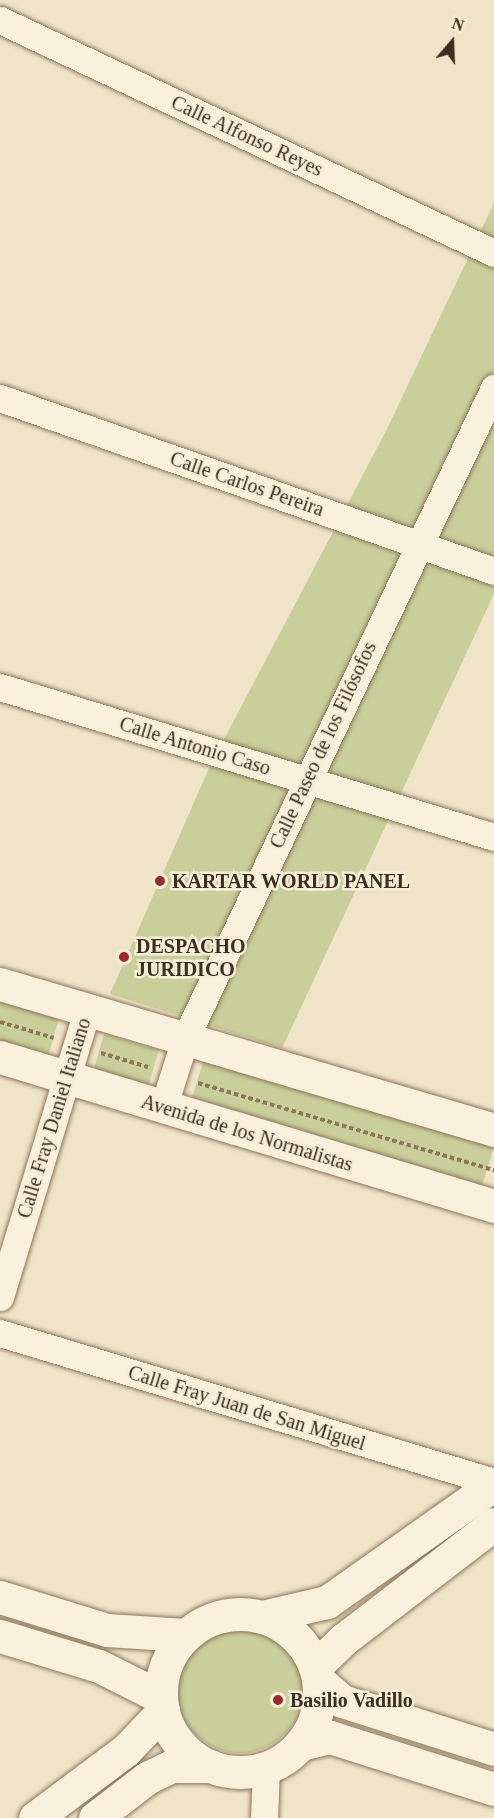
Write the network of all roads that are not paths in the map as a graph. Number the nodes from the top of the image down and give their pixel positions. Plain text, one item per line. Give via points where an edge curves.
1 (0, 20) edge
2 (494, 253) edge
3 (494, 388) edge
4 (0, 398) edge
5 (418, 543) junction
6 (494, 571) edge
7 (0, 687) edge
8 (307, 780) junction
9 (494, 837) edge
10 (0, 984) edge
11 (88, 1008) junction
12 (185, 1039) junction
13 (0, 1057) edge
14 (66, 1078) junction
15 (163, 1108) junction
16 (494, 1130) edge
17 (494, 1206) edge
18 (0, 1297) edge
19 (0, 1333) edge
20 (494, 1483) edge
21 (494, 1524) edge
22 (0, 1597) edge
23 (262, 1617) junction
24 (186, 1635) junction
25 (0, 1636) edge
26 (317, 1674) junction
27 (162, 1704) junction
28 (301, 1744) junction
29 (494, 1749) edge
30 (210, 1766) junction
31 (266, 1768) junction
32 (494, 1789) edge
33 (35, 1818) edge
34 (95, 1818) edge
35 (264, 1818) edge

1 - 2 street, Calle Alfonso Reyes
3 - 5 street, Calle Paseo de los Filósofos
4 - 5 street, Calle Carlos Pereira
5 - 6 street, Calle Carlos Pereira
5 - 8 street, Calle Paseo de los Filósofos
7 - 8 street, Calle Antonio Caso
8 - 9 street, Calle Antonio Caso
8 - 12 street, Calle Paseo de los Filósofos
10 - 11 street
11 - 12 street
11 - 14 street, Calle Fray Daniel Italiano
12 - 15 street, Calle Paseo de los Filósofos
12 - 16 street
13 - 14 street, Avenida de los Normalistas
14 - 15 street, Avenida de los Normalistas
14 - 18 street, Calle Fray Daniel Italiano
15 - 17 street, Avenida de los Normalistas
19 - 20 street, Calle Fray Juan de San Miguel
20 - 23 street via 327,1602
21 - 26 street via 344,1639
22 - 24 street via 107,1630
23 - 24 street via 223,1616
23 - 26 street via 295,1635 307,1650
24 - 27 street via 163,1674
25 - 27 street via 99,1666
26 - 28 street via 319,1703 313,1725
26 - 29 street via 342,1701
27 - 30 street via 172,1734 189,1753
27 - 33 street via 126,1750
28 - 31 street
28 - 32 street via 330,1737
30 - 31 street via 238,1772
30 - 34 street via 172,1766 147,1778
31 - 35 street

